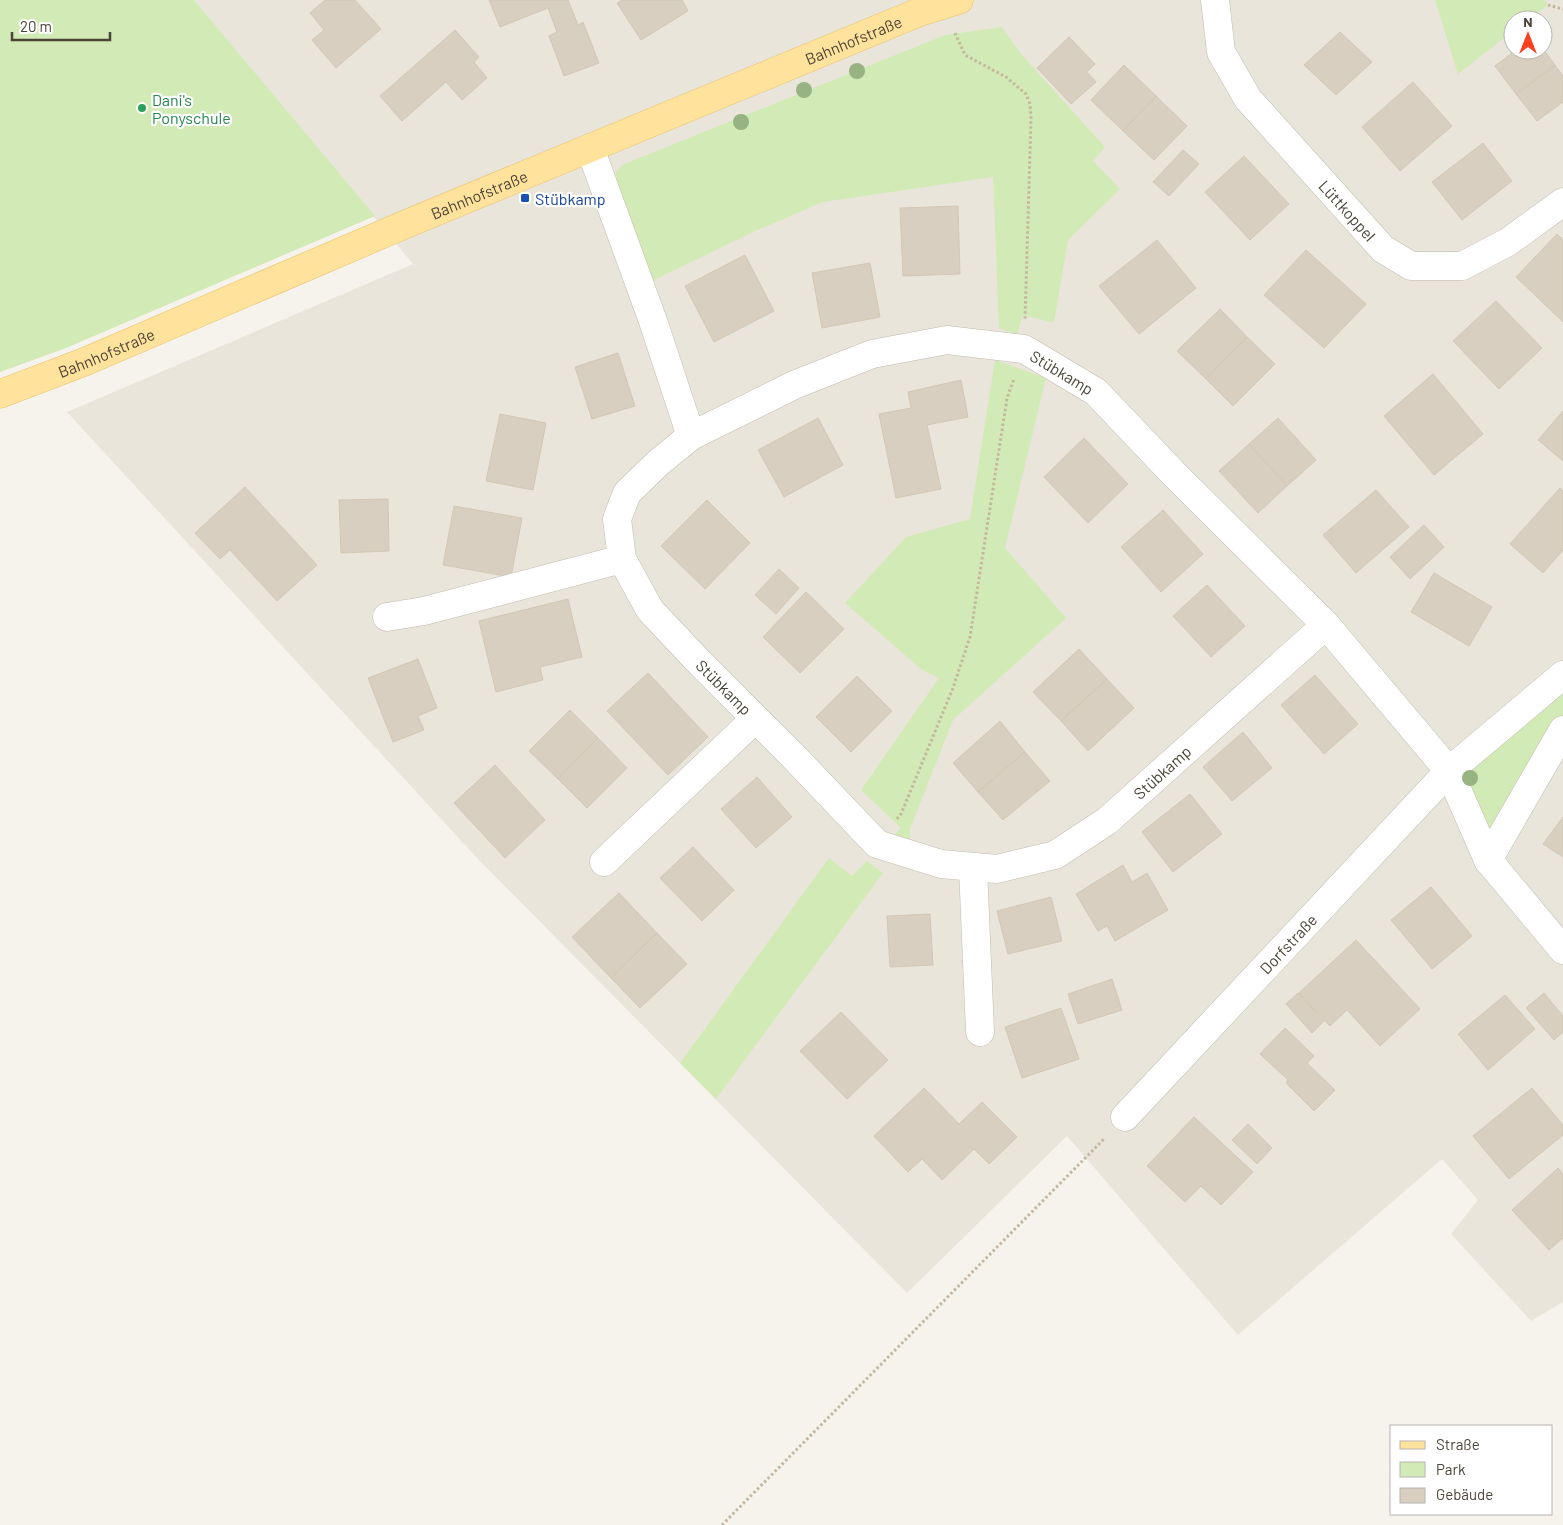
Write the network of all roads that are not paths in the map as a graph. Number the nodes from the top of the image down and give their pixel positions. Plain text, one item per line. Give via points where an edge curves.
1 (1216, 0) edge
2 (951, 2) edge
3 (914, 7) edge
4 (590, 148) junction
5 (1563, 202) edge
6 (0, 394) edge
7 (691, 436) junction
8 (622, 559) junction
9 (387, 617) dead end
10 (1326, 625) junction
11 (1563, 675) edge
12 (755, 719) junction
13 (1563, 730) edge
14 (1449, 771) junction
15 (1488, 860) junction
16 (604, 862) dead end
17 (973, 868) junction
18 (1563, 950) edge
19 (980, 1032) dead end
20 (1125, 1117) road end

1 - 5 street, Lüttkoppel via 1221,52 1248,98 1383,249 1411,266 1462,266 1508,242
2 - 3 main road, Bahnhofstraße
3 - 4 main road, Bahnhofstraße
4 - 6 main road, Bahnhofstraße via 84,362
4 - 7 street
7 - 8 street, Stübkamp via 627,493 617,519
7 - 10 street, Stübkamp via 794,385 872,354 948,340 1024,349 1096,392
8 - 9 street via 424,611
8 - 12 street, Stübkamp via 650,610
10 - 14 street, Stübkamp
10 - 17 street, Stübkamp via 1107,821 1055,855 997,869
11 - 14 street, Dorfstraße
12 - 16 street
12 - 17 street, Stübkamp via 877,844 941,864
13 - 15 street
14 - 15 street
14 - 20 street, Dorfstraße
15 - 18 street
17 - 19 street

